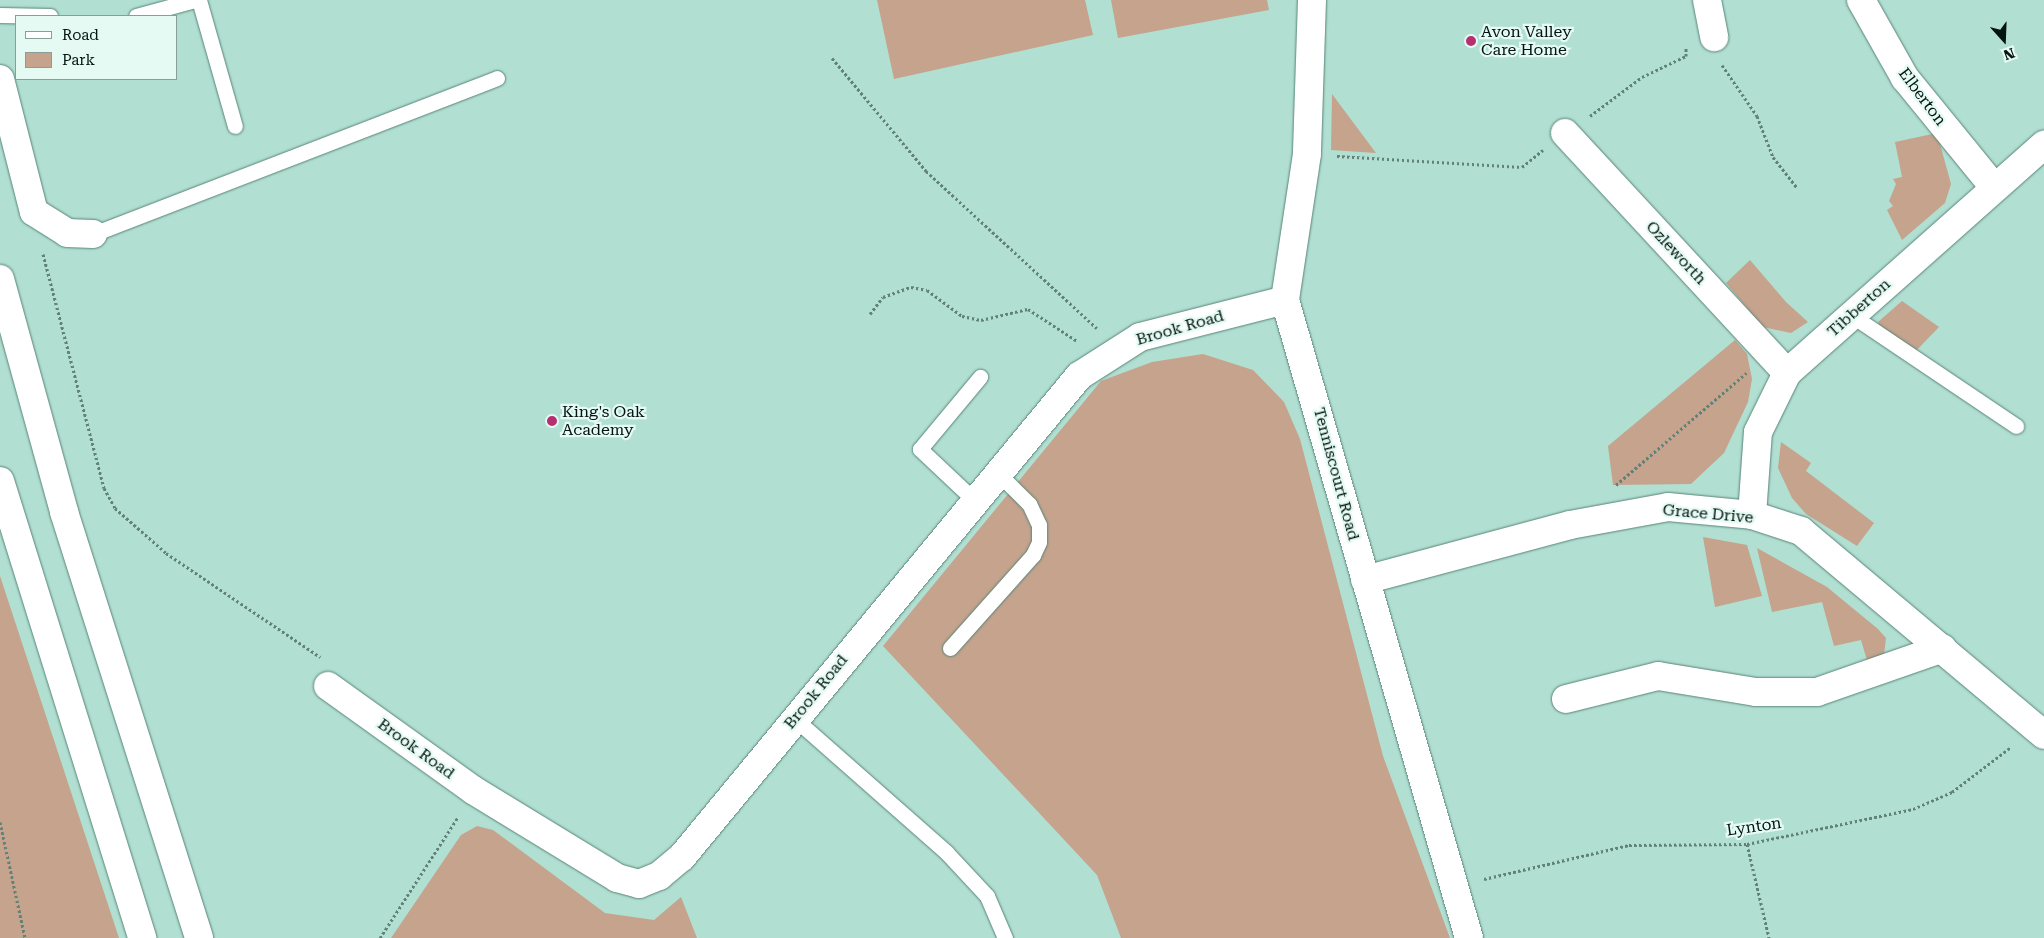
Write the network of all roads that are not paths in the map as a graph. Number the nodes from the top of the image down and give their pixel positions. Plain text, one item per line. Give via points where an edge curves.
1 (197, 0) edge
2 (1312, 0) edge
3 (1707, 0) edge
4 (1861, 0) edge
5 (0, 15) edge
6 (15, 15) edge
7 (140, 15) edge
8 (1714, 37) dead end
9 (497, 78) dead end
10 (0, 79) edge
11 (235, 126) dead end
12 (1565, 133) dead end
13 (2044, 145) edge
14 (1994, 187) junction
15 (93, 234) joint
16 (0, 279) edge
17 (1285, 300) junction
18 (1852, 315) junction
19 (1787, 373) junction
20 (980, 377) dead end
21 (2016, 426) dead end
22 (997, 472) junction
23 (0, 480) edge
24 (973, 499) junction
25 (1752, 515) junction
26 (1365, 580) junction
27 (950, 648) dead end
28 (1943, 648) junction
29 (336, 692) road end
30 (1566, 699) dead end
31 (794, 718) junction
32 (2040, 732) edge
33 (142, 938) edge
34 (199, 938) edge
35 (1005, 938) edge
36 (1469, 938) edge

1 - 7 lane
1 - 11 lane
2 - 17 main road, Tenniscourt Road via 1307,154
3 - 8 main road
4 - 14 main road, Elberton via 1905,78
5 - 6 lane
9 - 15 lane
10 - 15 main road via 34,212 67,233
12 - 19 main road, Ozleworth
13 - 14 main road, Tibberton
14 - 18 main road, Tibberton
16 - 34 main road via 64,512
17 - 22 main road, Brook Road via 1140,337 1097,361
17 - 26 main road, Tenniscourt Road
18 - 19 main road, Tibberton
18 - 21 lane
19 - 25 main road, Tibberton via 1758,432
20 - 24 lane via 920,449
22 - 24 main road, Brook Road
22 - 27 lane via 1029,504 1039,525 1039,542 1033,555
23 - 33 main road
24 - 31 main road, Brook Road
25 - 26 main road, Grace Drive via 1668,507 1570,525
25 - 28 main road, Grace Drive via 1801,531
26 - 36 main road, Tenniscourt Road
28 - 30 main road via 1817,692 1756,692 1658,676
28 - 32 main road, Grace Drive
29 - 31 main road, Brook Road via 473,790 617,878 639,884 659,876 682,857
31 - 35 lane via 946,852 987,896

